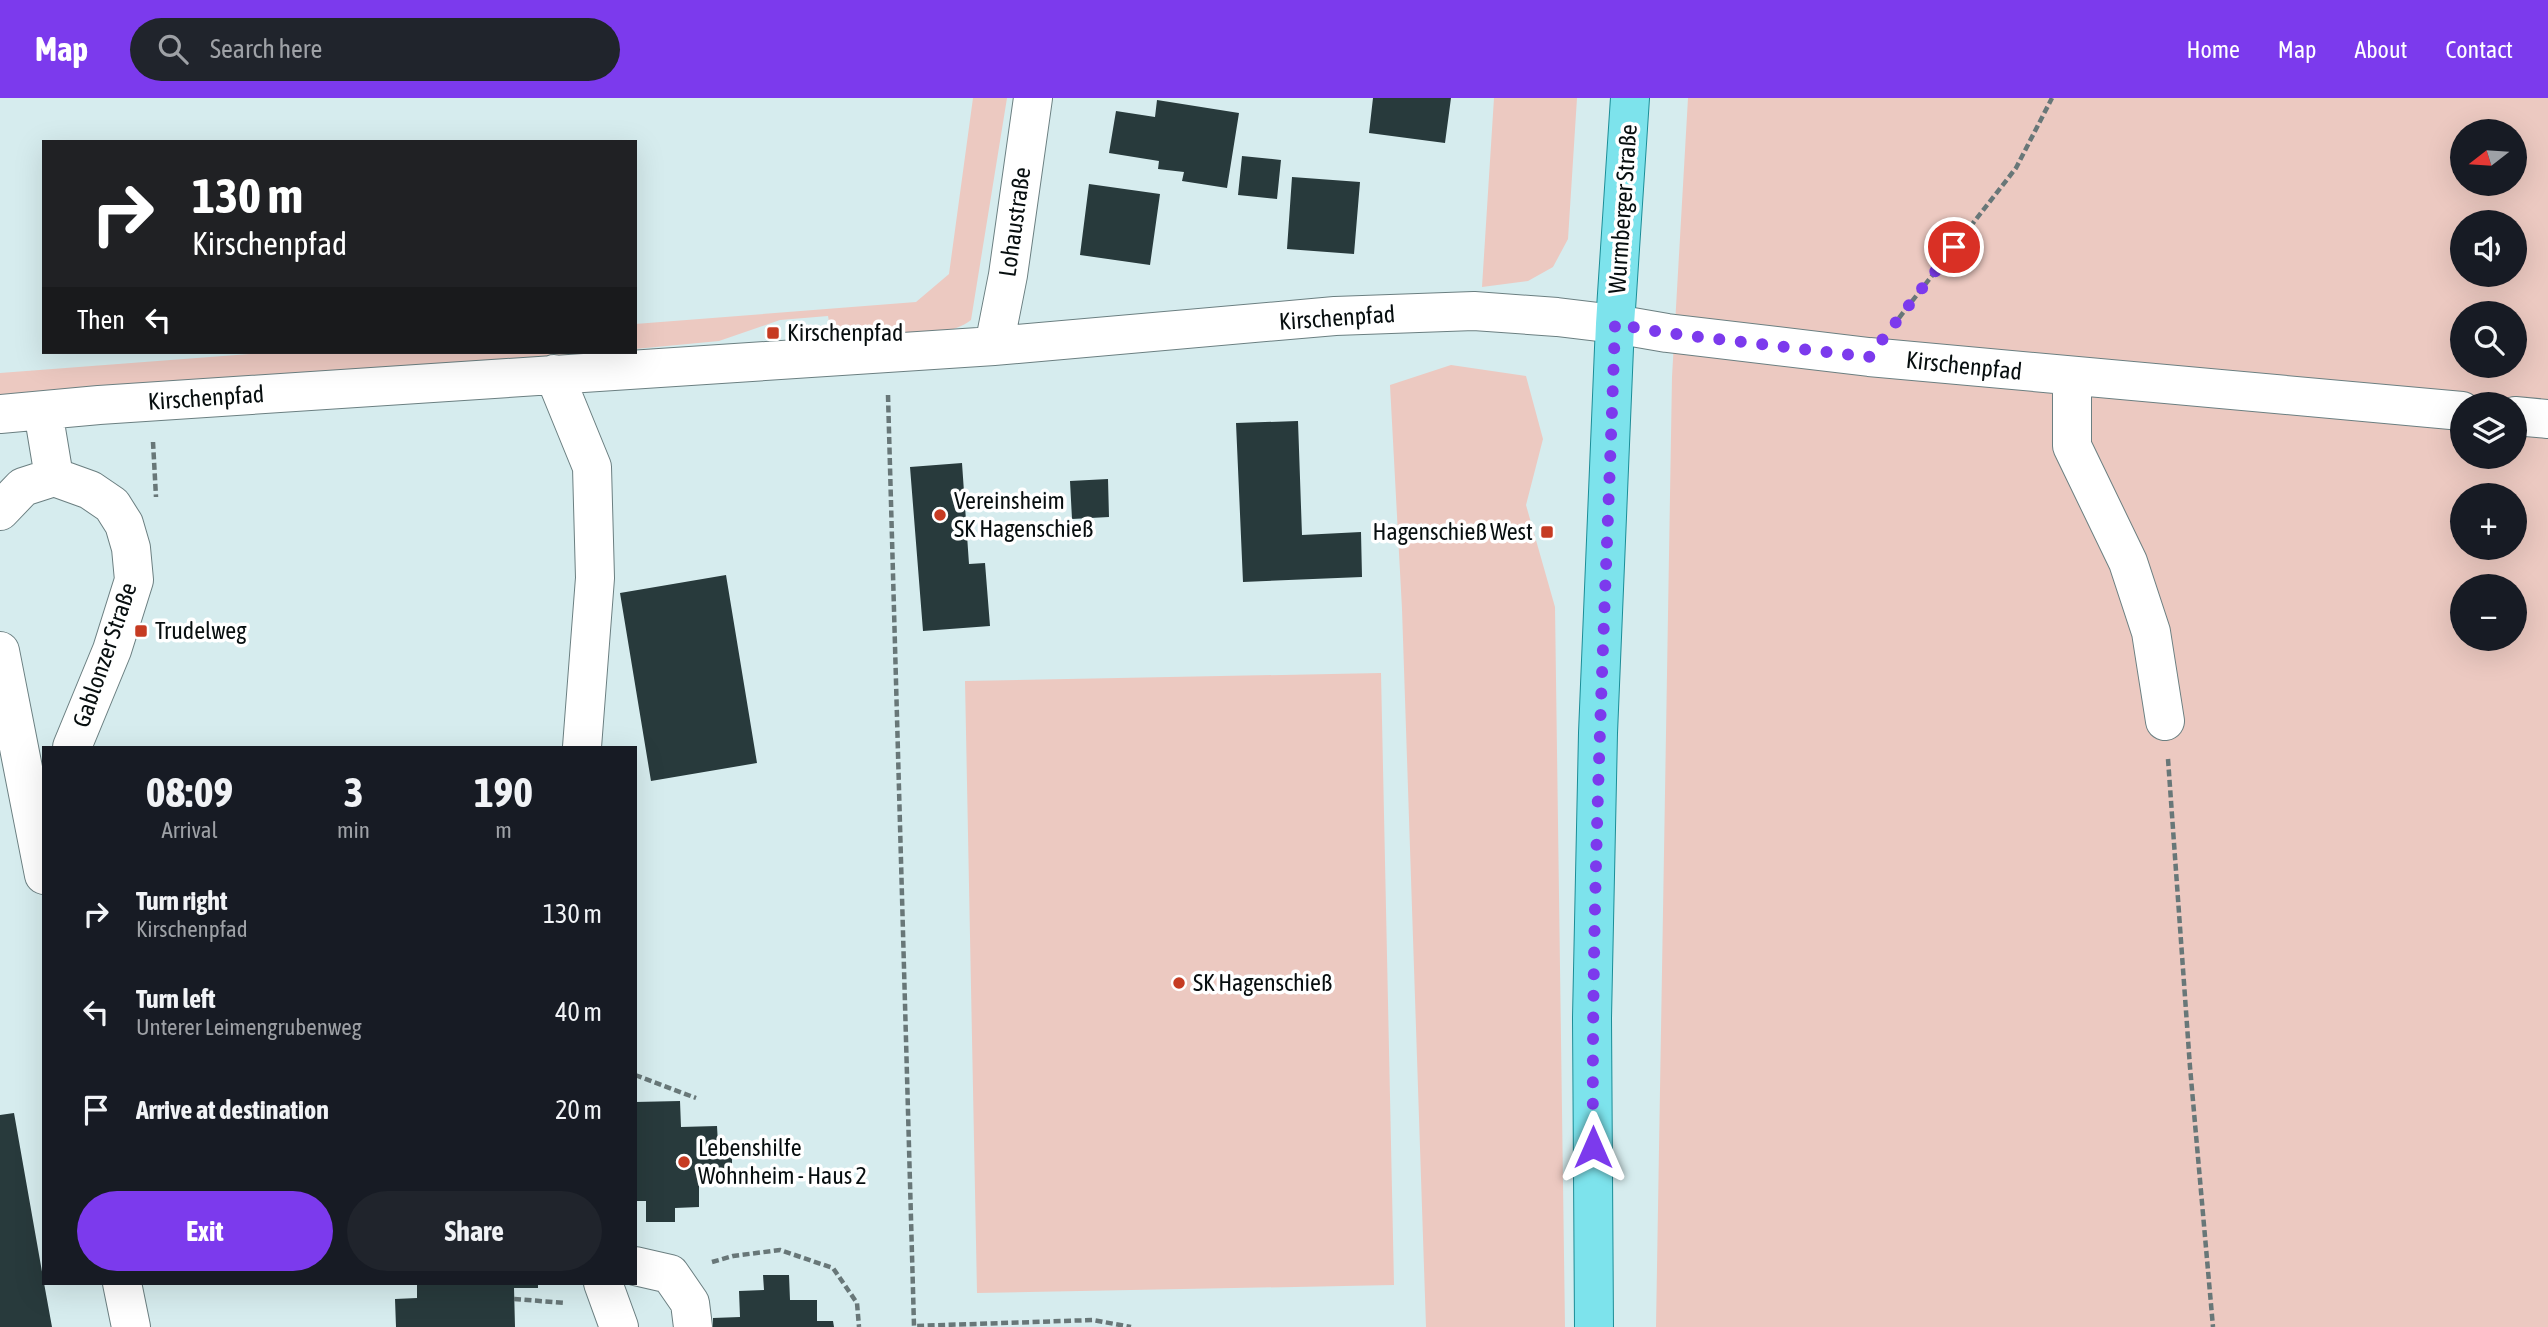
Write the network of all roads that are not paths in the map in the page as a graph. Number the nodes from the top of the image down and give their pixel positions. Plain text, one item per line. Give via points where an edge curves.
1 (1033, 98) edge
2 (1630, 98) edge
3 (1615, 324) junction
4 (993, 346) junction
5 (554, 374) junction
6 (2072, 377) junction
7 (2450, 410) edge
8 (43, 411) junction
9 (0, 415) edge
10 (2527, 417) edge
11 (2548, 419) edge
12 (54, 477) junction
13 (0, 511) edge
14 (0, 651) edge
15 (2165, 720) road end
16 (72, 746) edge
17 (582, 746) edge
18 (40, 824) edge
19 (42, 850) edge
20 (653, 1270) edge
21 (122, 1285) edge
22 (604, 1285) edge
23 (131, 1327) edge
24 (619, 1327) edge
25 (693, 1327) edge
26 (1594, 1327) edge

1 - 4 street, Lohaustraße
2 - 3 main road, Wurmberger Straße
3 - 4 street, Kirschenpfad via 1474,311 1335,316
3 - 6 street, Kirschenpfad via 1869,357
3 - 26 main road, Wurmberger Straße via 1592,1018
4 - 5 street, Kirschenpfad
5 - 8 street, Kirschenpfad
5 - 17 street via 592,467 595,578
6 - 7 street, Kirschenpfad
6 - 15 street via 2072,446 2128,562 2151,632
8 - 9 street, Kirschenpfad
8 - 12 street
10 - 11 street
12 - 13 street via 23,487
12 - 16 street, Gablonzer Straße via 90,490 112,505 124,524 134,580 112,650
14 - 18 street
18 - 19 street
20 - 25 street via 690,1303
21 - 23 street
22 - 24 street

